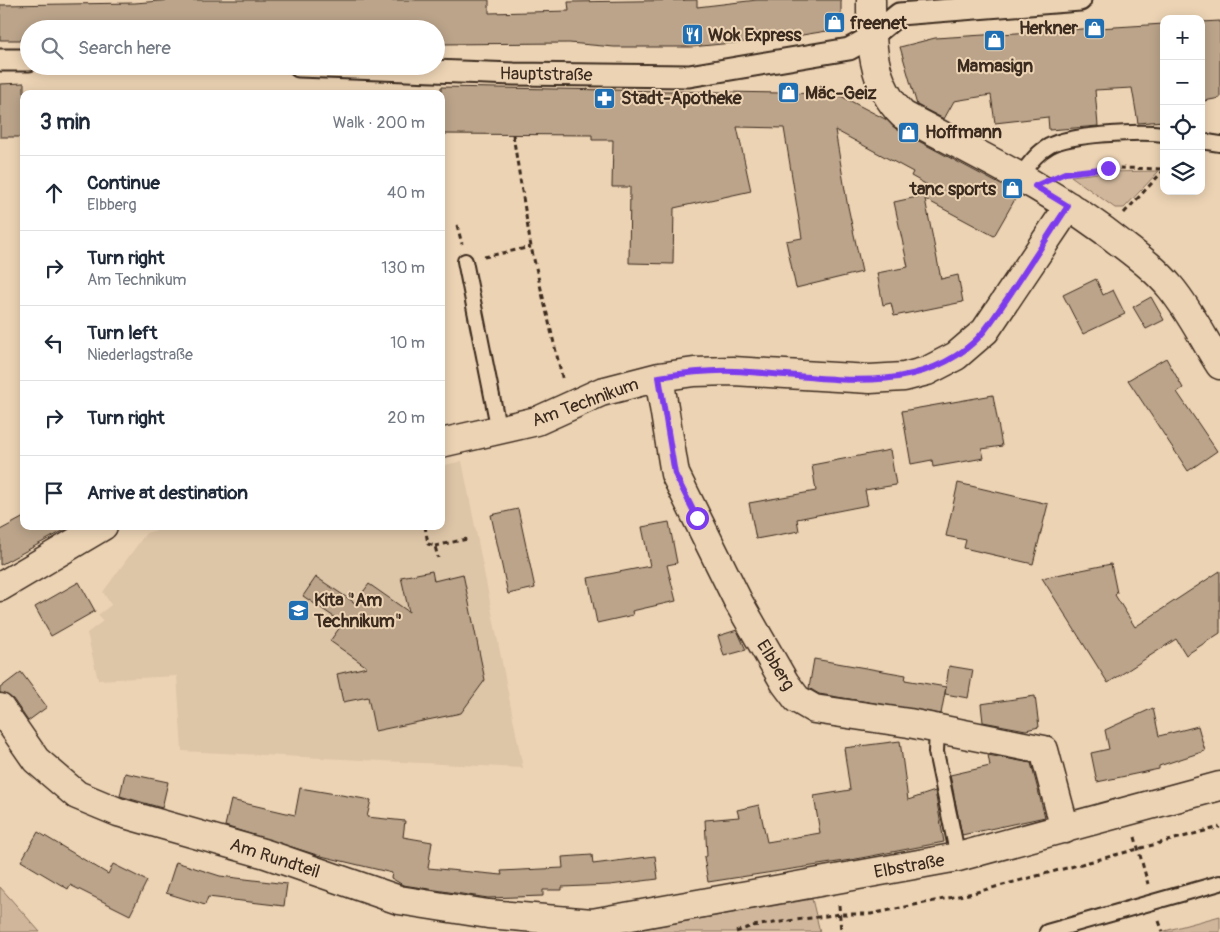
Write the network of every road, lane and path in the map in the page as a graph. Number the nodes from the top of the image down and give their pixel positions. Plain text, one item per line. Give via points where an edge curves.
1 (871, 0) edge
2 (1080, 0) edge
3 (871, 37) junction
4 (0, 60) edge
5 (20, 60) edge
6 (445, 71) edge
7 (513, 134) dead end
8 (1160, 134) edge
9 (1205, 142) edge
10 (1220, 144) edge
11 (1160, 169) edge
12 (1160, 173) edge
13 (1027, 181) junction
14 (1068, 206) junction
15 (457, 225) dead end
16 (1107, 232) junction
17 (531, 247) junction
18 (465, 261) junction
19 (1220, 365) edge
20 (659, 377) junction
21 (569, 406) junction
22 (499, 431) junction
23 (445, 442) edge
24 (96, 530) edge
25 (426, 530) edge
26 (467, 539) dead end
27 (435, 546) junction
28 (438, 558) dead end
29 (0, 587) edge
30 (0, 708) edge
31 (937, 729) junction
32 (1220, 786) edge
33 (1220, 827) edge
34 (1065, 829) junction
35 (1140, 856) dead end
36 (958, 857) junction
37 (1143, 866) dead end
38 (1220, 883) edge
39 (593, 927) edge
40 (736, 932) edge
41 (1047, 932) edge

1 - 3 street
2 - 3 street, Hauptstraße via 899,14
3 - 6 street, Hauptstraße via 849,49 689,76
3 - 13 street via 879,81 892,105 903,115
4 - 5 street
7 - 17 path
8 - 13 lane via 1074,138 1050,145 1036,156
9 - 10 lane
11 - 13 path via 1119,168 1065,173
12 - 16 path
13 - 14 street
14 - 16 street
14 - 20 street, Am Technikum via 985,331 956,356 927,371 904,377 870,379 733,371
15 - 18 path
16 - 19 street via 1153,269 1172,289
17 - 18 path
17 - 21 path
18 - 22 lane
20 - 21 street, Am Technikum via 601,392
20 - 31 street, Elbberg via 675,474 739,604 797,699 814,709
21 - 22 street, Am Technikum via 537,421
22 - 23 street, Am Technikum
24 - 29 street
25 - 27 path via 428,544
26 - 27 path
27 - 28 path
30 - 39 street, Am Rundteil via 36,760 77,795 118,812 266,854 399,900
31 - 34 street, Elbberg via 1044,750
31 - 36 lane via 936,752
32 - 34 street, Elbstraße
33 - 40 path via 973,893 871,914 840,914 752,926
34 - 36 street, Elbstraße
35 - 37 path
36 - 39 street, Elbstraße
38 - 41 lane

